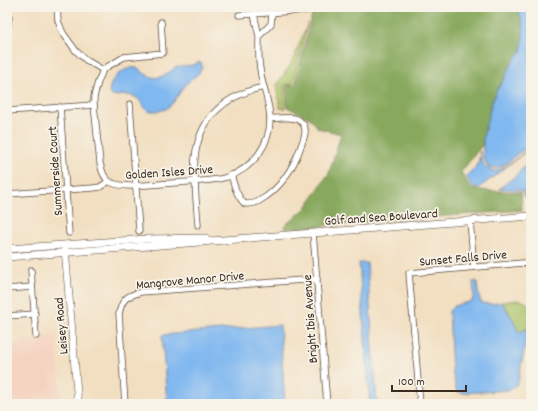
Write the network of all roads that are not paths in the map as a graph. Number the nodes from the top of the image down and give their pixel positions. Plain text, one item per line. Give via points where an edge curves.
1 (8, 7) edge
2 (57, 7) edge
3 (308, 10) dead end
4 (272, 13) junction
5 (254, 14) junction
6 (239, 15) dead end
7 (161, 22) dead end
8 (7, 28) edge
9 (259, 36) junction
10 (103, 70) junction
11 (264, 87) junction
12 (130, 104) dead end
13 (94, 105) junction
14 (60, 107) junction
15 (7, 111) edge
16 (270, 118) junction
17 (231, 175) junction
18 (109, 181) junction
19 (195, 181) junction
20 (136, 185) junction
21 (66, 190) junction
22 (7, 194) edge
23 (531, 216) edge
24 (470, 221) junction
25 (198, 226) dead end
26 (139, 231) dead end
27 (69, 233) dead end
28 (313, 233) junction
29 (7, 249) edge
30 (65, 249) junction
31 (7, 257) edge
32 (531, 264) edge
33 (474, 267) junction
34 (31, 270) dead end
35 (317, 279) junction
36 (32, 287) junction
37 (7, 289) edge
38 (35, 314) junction
39 (7, 316) edge
40 (36, 336) dead end
41 (78, 404) edge
42 (126, 404) edge
43 (327, 404) edge
44 (420, 404) edge

1 - 8 street
2 - 10 street via 58,21 63,33 76,51
3 - 4 street
4 - 5 street
4 - 9 street via 271,24
5 - 6 street
5 - 9 street, Golden Isles Drive
7 - 10 street via 163,53 124,57
9 - 11 street, Golden Isles Drive via 258,53
10 - 13 street, Golden Isles Drive
11 - 16 street, Golden Isles Drive
11 - 19 street via 235,96 206,123 194,159
12 - 20 street
13 - 14 street
13 - 18 street, Golden Isles Drive via 101,168
14 - 15 street
14 - 21 street, Summerside Court
16 - 17 street, Golden Isles Drive via 266,142 256,159
16 - 17 street via 297,119 306,128 291,170 269,195 253,204 243,203
17 - 19 street, Golden Isles Drive
18 - 20 street, Golden Isles Drive via 120,185
18 - 21 street via 100,187
19 - 20 street, Golden Isles Drive
19 - 25 street
20 - 26 street
21 - 22 street
21 - 27 street, Summerside Court
23 - 24 street, Golf and Sea Boulevard
24 - 28 street, Golf and Sea Boulevard
24 - 33 street
28 - 30 street, Golf and Sea Boulevard via 211,242
28 - 35 street, Bright Ibis Avenue
29 - 30 street, Golf and Sea Boulevard
30 - 31 street, Golf and Sea Boulevard
30 - 41 street, Leisey Road
32 - 33 street, Sunset Falls Drive
33 - 44 street, Sunset Falls Drive via 409,273
34 - 36 street
35 - 42 street, Mangrove Manor Drive via 141,292 131,295 124,300 119,314
35 - 43 street, Bright Ibis Avenue
36 - 37 street
36 - 38 street
38 - 39 street
38 - 40 street

